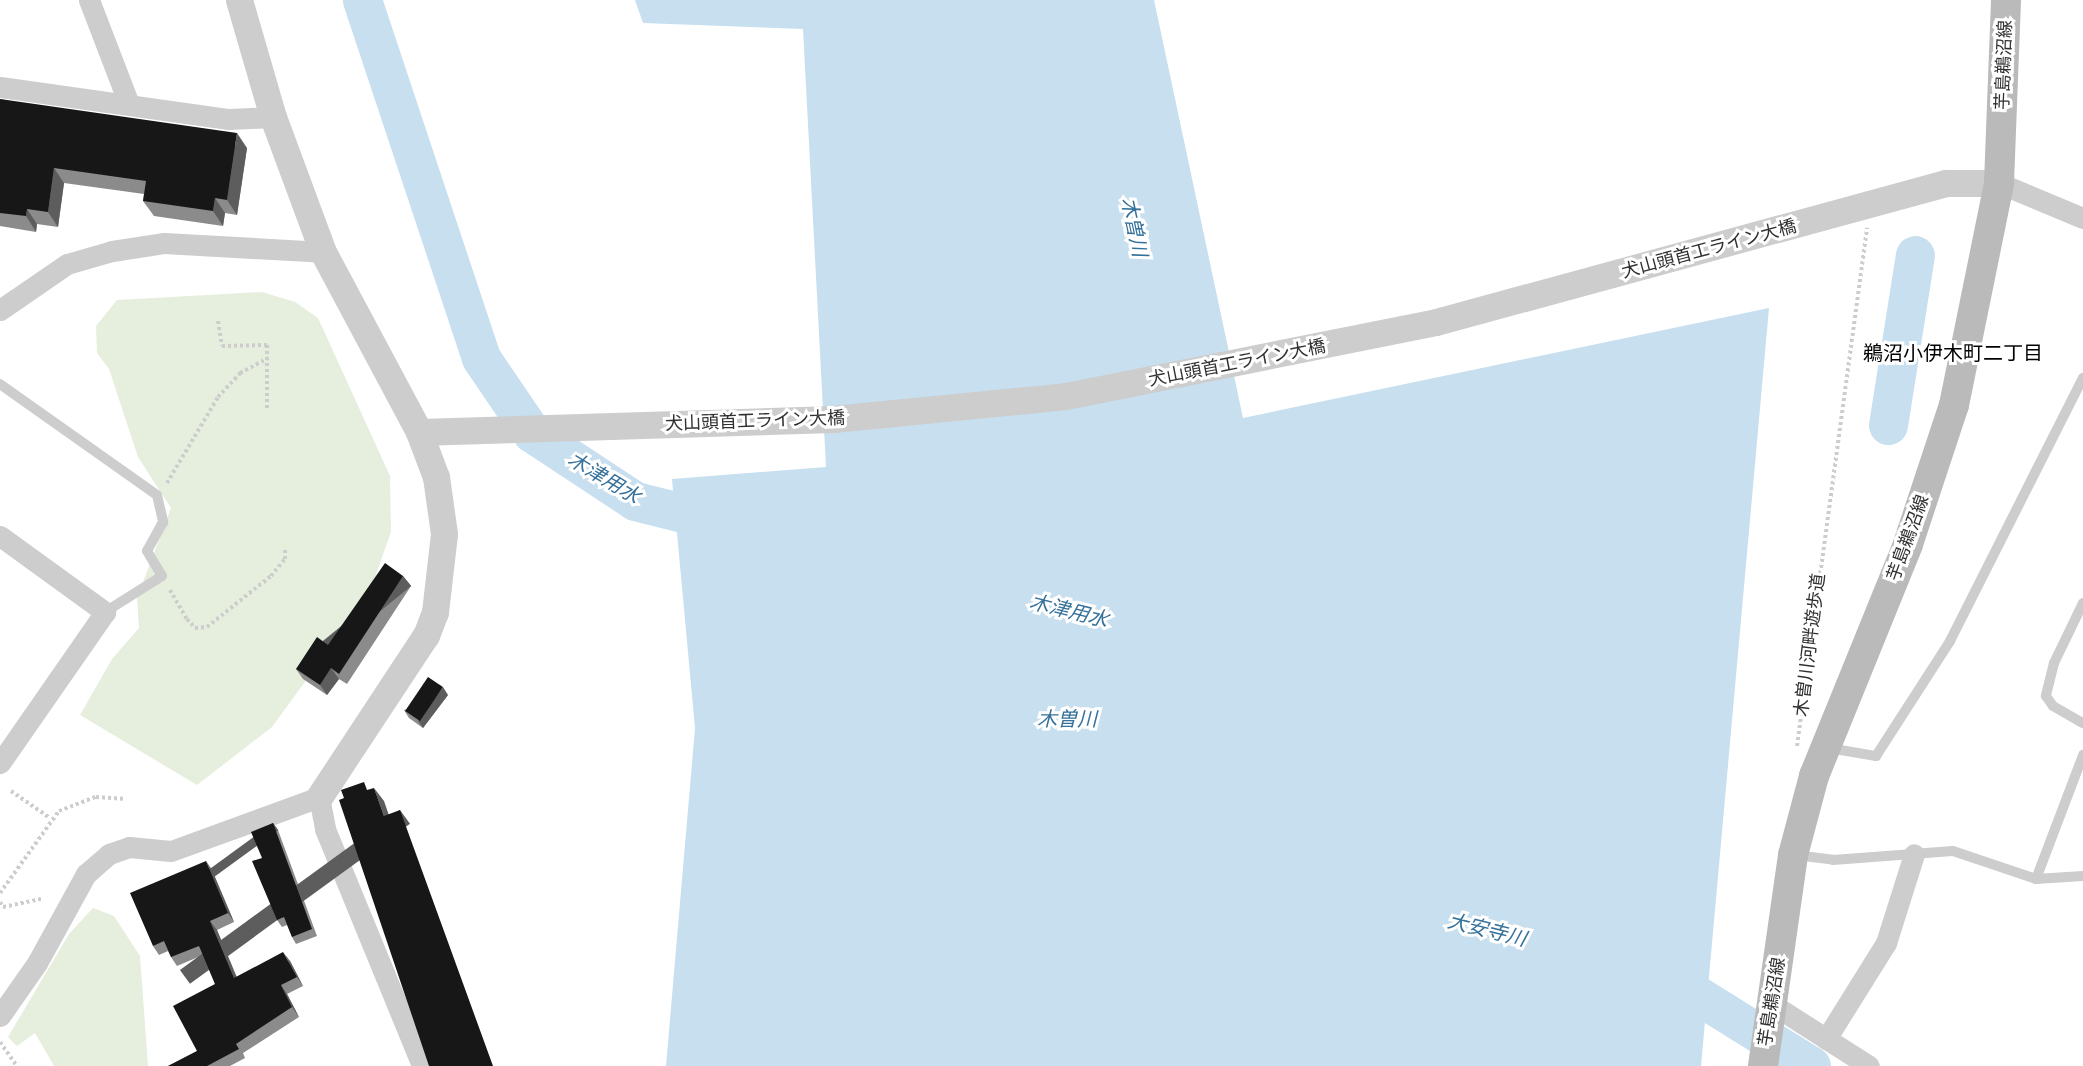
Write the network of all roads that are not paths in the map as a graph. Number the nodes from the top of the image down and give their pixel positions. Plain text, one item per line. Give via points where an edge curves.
1 (89, 0) edge
2 (239, 0) edge
3 (2006, 0) edge
4 (0, 87) edge
5 (129, 104) junction
6 (273, 117) junction
7 (1999, 183) junction
8 (2083, 218) edge
9 (323, 252) junction
10 (0, 310) edge
11 (2083, 378) edge
12 (0, 384) edge
13 (419, 432) junction
14 (0, 536) edge
15 (2083, 603) edge
16 (105, 612) junction
17 (2083, 723) edge
18 (1826, 747) junction
19 (2083, 755) edge
20 (0, 763) edge
21 (319, 797) junction
22 (1914, 854) junction
23 (1793, 855) junction
24 (2083, 876) edge
25 (2036, 879) junction
26 (1771, 1011) junction
27 (0, 1016) edge
28 (1826, 1039) junction
29 (422, 1066) edge
30 (1763, 1066) edge
31 (1869, 1066) edge

1 - 5 street
2 - 6 street
3 - 7 main road, 芋島鵜沼線
4 - 5 street
5 - 6 street via 229,119
6 - 9 street
7 - 8 street
7 - 13 street, 犬山頭首工ライン大橋 via 1946,183 1436,322 1066,396 833,419
7 - 18 main road, 芋島鵜沼線 via 1954,405 1908,544
9 - 10 street via 164,243 112,251 67,264
9 - 13 street
11 - 18 lane via 1950,641 1876,756
12 - 16 lane via 157,495 163,522 147,551 162,576
13 - 21 street via 436,477 444,534 435,612 415,654
14 - 16 street
15 - 17 lane via 2054,663 2046,696 2053,706
16 - 20 street
18 - 23 main road, 芋島鵜沼線
19 - 25 lane
21 - 27 street via 171,851 129,847 109,854 86,874 37,963
21 - 29 street via 325,829
22 - 23 lane via 1833,860
22 - 25 lane via 1953,851
22 - 28 street via 1886,944
23 - 26 main road, 芋島鵜沼線
24 - 25 lane
26 - 28 street
26 - 30 main road, 芋島鵜沼線
28 - 31 street

